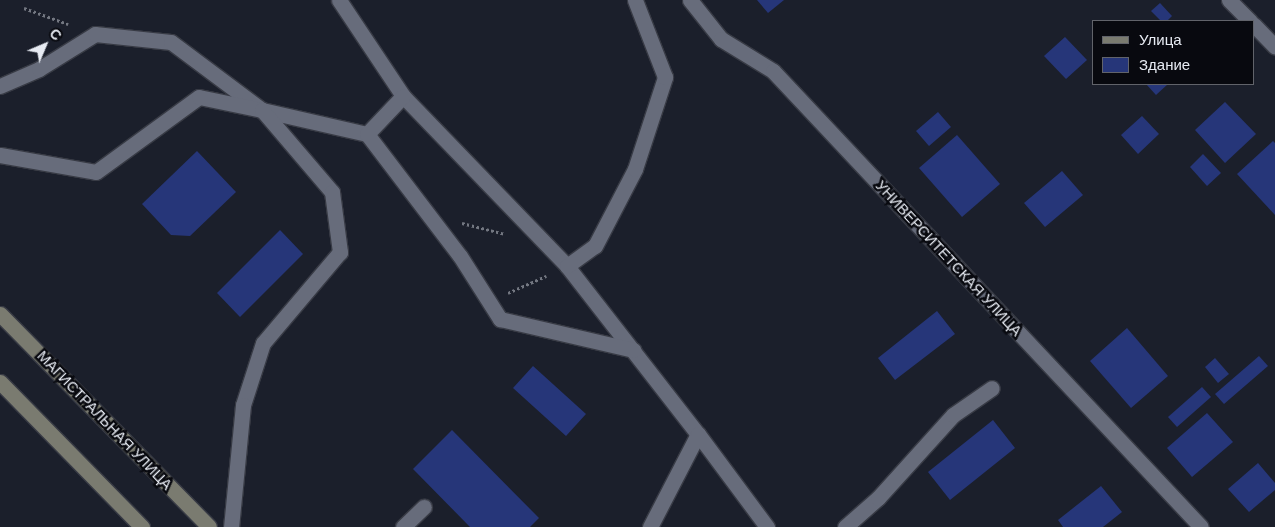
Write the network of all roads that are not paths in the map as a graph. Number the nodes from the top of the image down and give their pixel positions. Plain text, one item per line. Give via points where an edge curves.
1 (339, 0) edge
2 (635, 0) edge
3 (690, 0) edge
4 (1229, 0) edge
5 (1249, 20) edge
6 (1255, 26) edge
7 (1275, 47) edge
8 (0, 86) edge
9 (403, 96) junction
10 (262, 110) junction
11 (367, 134) junction
12 (0, 155) edge
13 (567, 266) junction
14 (0, 314) edge
15 (633, 350) junction
16 (0, 382) edge
17 (992, 388) dead end
18 (698, 434) junction
19 (424, 507) dead end
20 (142, 527) edge
21 (209, 527) edge
22 (231, 527) edge
23 (403, 527) edge
24 (650, 527) edge
25 (767, 527) edge
26 (845, 527) edge
27 (1201, 527) edge

1 - 9 street
2 - 13 street via 664,77 635,169 594,246
3 - 27 street, УНИВЕРСИТЕТСКАЯ УЛИЦА via 721,39 773,70
4 - 5 street
6 - 7 street
8 - 10 street via 39,69 95,34 171,42
9 - 11 street
9 - 13 street
10 - 11 street
10 - 12 street via 199,97 96,172
10 - 22 street via 332,192 340,252 263,343 243,405
11 - 15 street via 428,214 500,319
13 - 15 street
14 - 21 main road, МАГИСТРАЛЬНАЯ УЛИЦА
15 - 18 street
16 - 20 main road
17 - 26 street via 953,415 878,498
18 - 24 street
18 - 25 street
19 - 23 street

